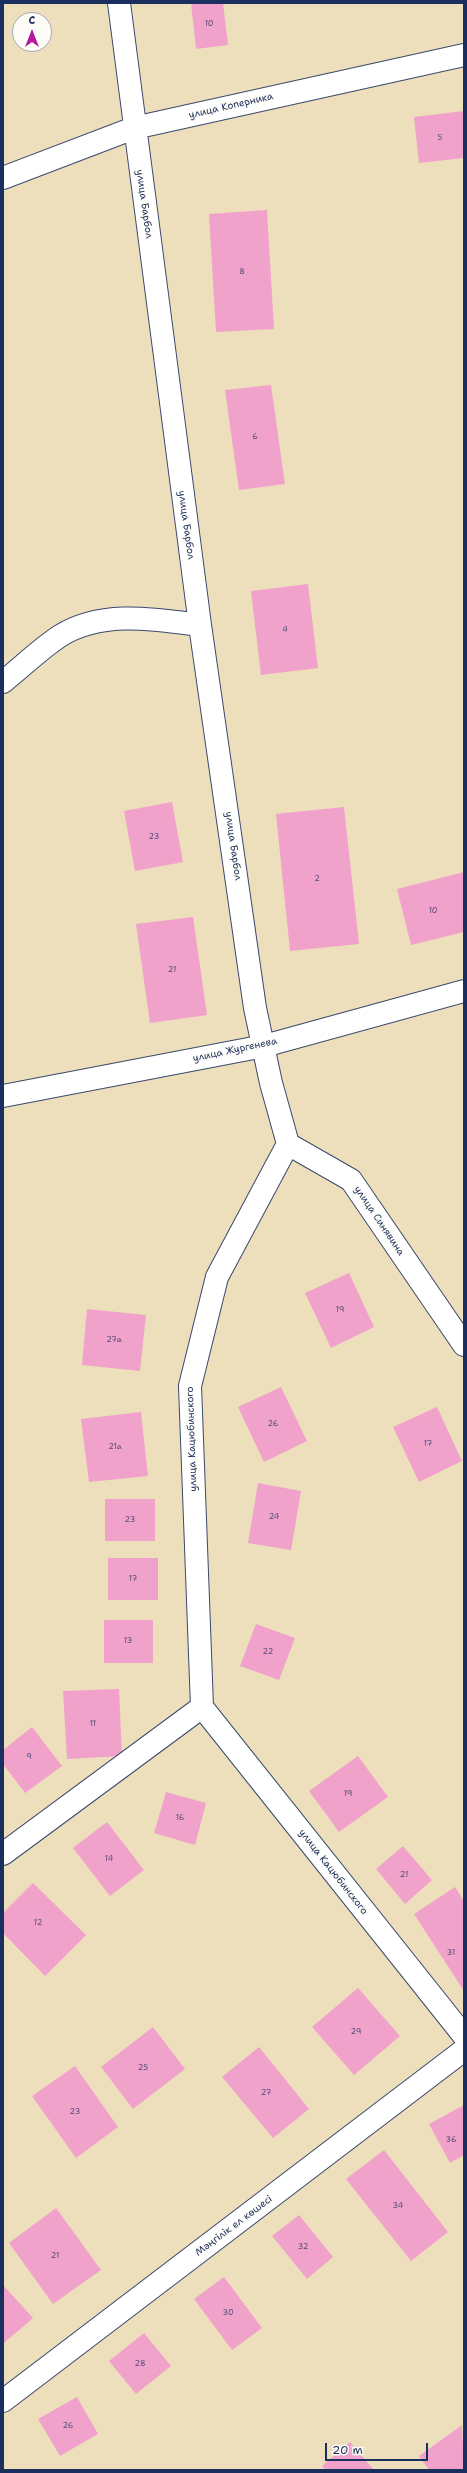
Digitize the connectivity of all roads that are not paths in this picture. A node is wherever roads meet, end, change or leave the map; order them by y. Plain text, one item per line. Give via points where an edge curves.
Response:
1 (119, 3) edge
2 (464, 54) edge
3 (134, 128) junction
4 (3, 178) edge
5 (200, 625) junction
6 (3, 682) edge
7 (464, 992) edge
8 (264, 1046) junction
9 (3, 1096) edge
10 (288, 1144) junction
11 (464, 1345) edge
12 (202, 1707) junction
13 (3, 1854) edge
14 (464, 2036) edge
15 (464, 2050) edge
16 (3, 2401) edge

1 - 3 street, улица Барбол
2 - 3 street, улица Коперника
3 - 4 street, улица Коперника
3 - 5 street, улица Барбол
5 - 6 street via 149,618 102,619 61,636
5 - 8 street, улица Барбол via 256,1008
7 - 8 street, улица Жургенева
8 - 9 street, улица Жургенева
8 - 10 street via 271,1083
10 - 11 street, улица Синявина via 351,1180
10 - 12 street, улица Кацюбинского via 217,1277 190,1386
12 - 13 street
12 - 14 street, улица Кацюбинского
15 - 16 street, Мәңгілік ел көшесі

